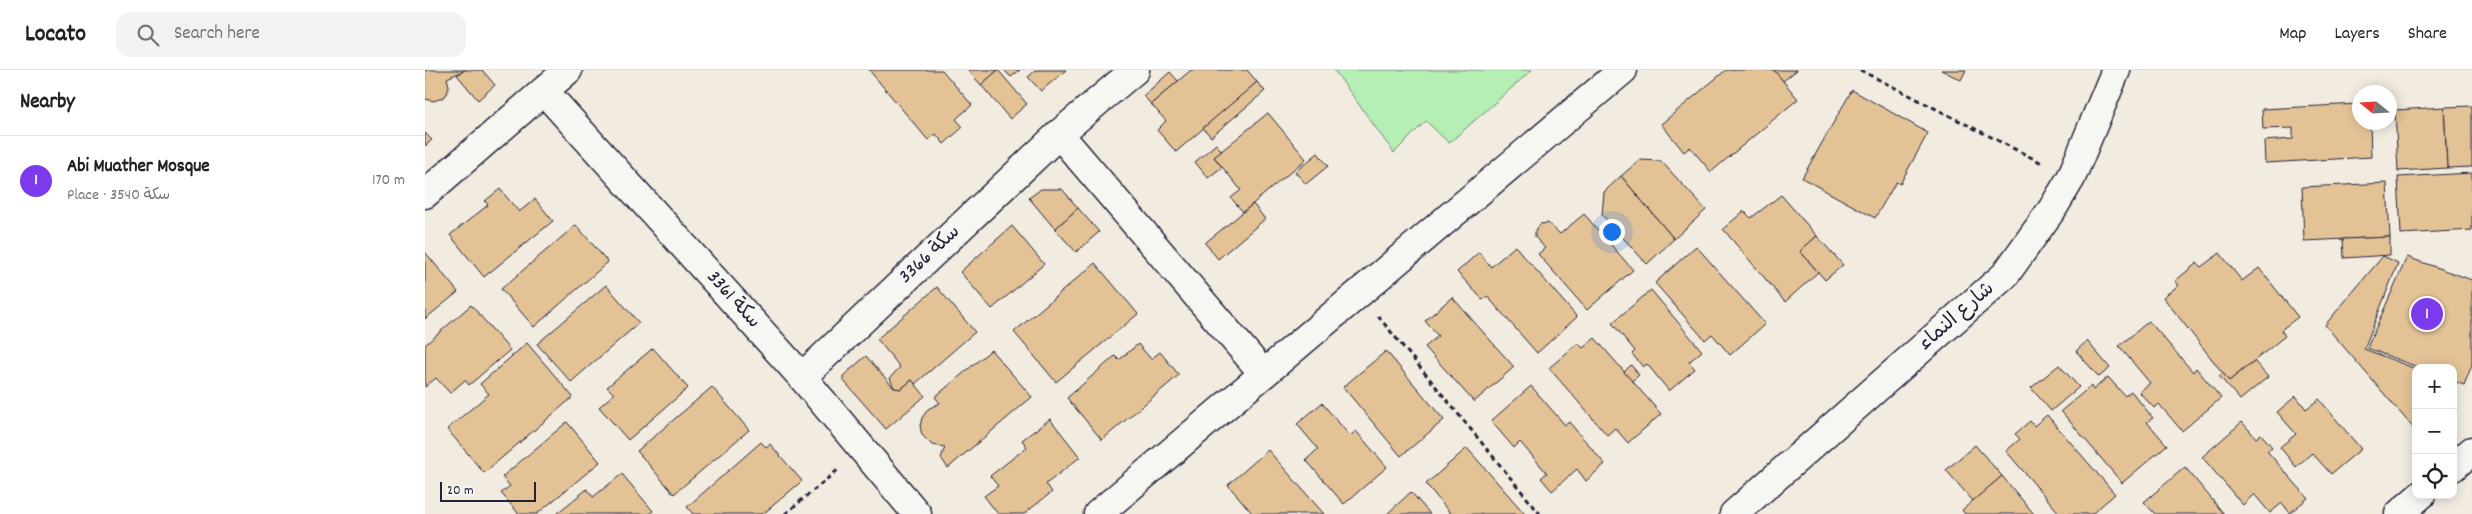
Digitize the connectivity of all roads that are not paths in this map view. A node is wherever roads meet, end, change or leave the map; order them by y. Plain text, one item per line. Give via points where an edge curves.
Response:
1 (568, 70) edge
2 (1135, 70) edge
3 (1623, 70) edge
4 (2116, 70) edge
5 (544, 90) junction
6 (1059, 134) junction
7 (425, 194) edge
8 (1263, 373) junction
9 (802, 377) junction
10 (2472, 451) edge
11 (2457, 464) edge
12 (2416, 499) edge
13 (917, 514) edge
14 (1098, 514) edge
15 (1734, 514) edge
16 (2399, 514) edge

1 - 5 street
2 - 6 street, سكة 3366
3 - 8 street
4 - 15 street, شارع النماء via 2071,178 2005,276
5 - 7 street
5 - 9 street, سكة 3361
6 - 8 street
6 - 9 street, سكة 3366
8 - 14 street
9 - 13 street, سكة 3361
10 - 11 street
12 - 16 street

